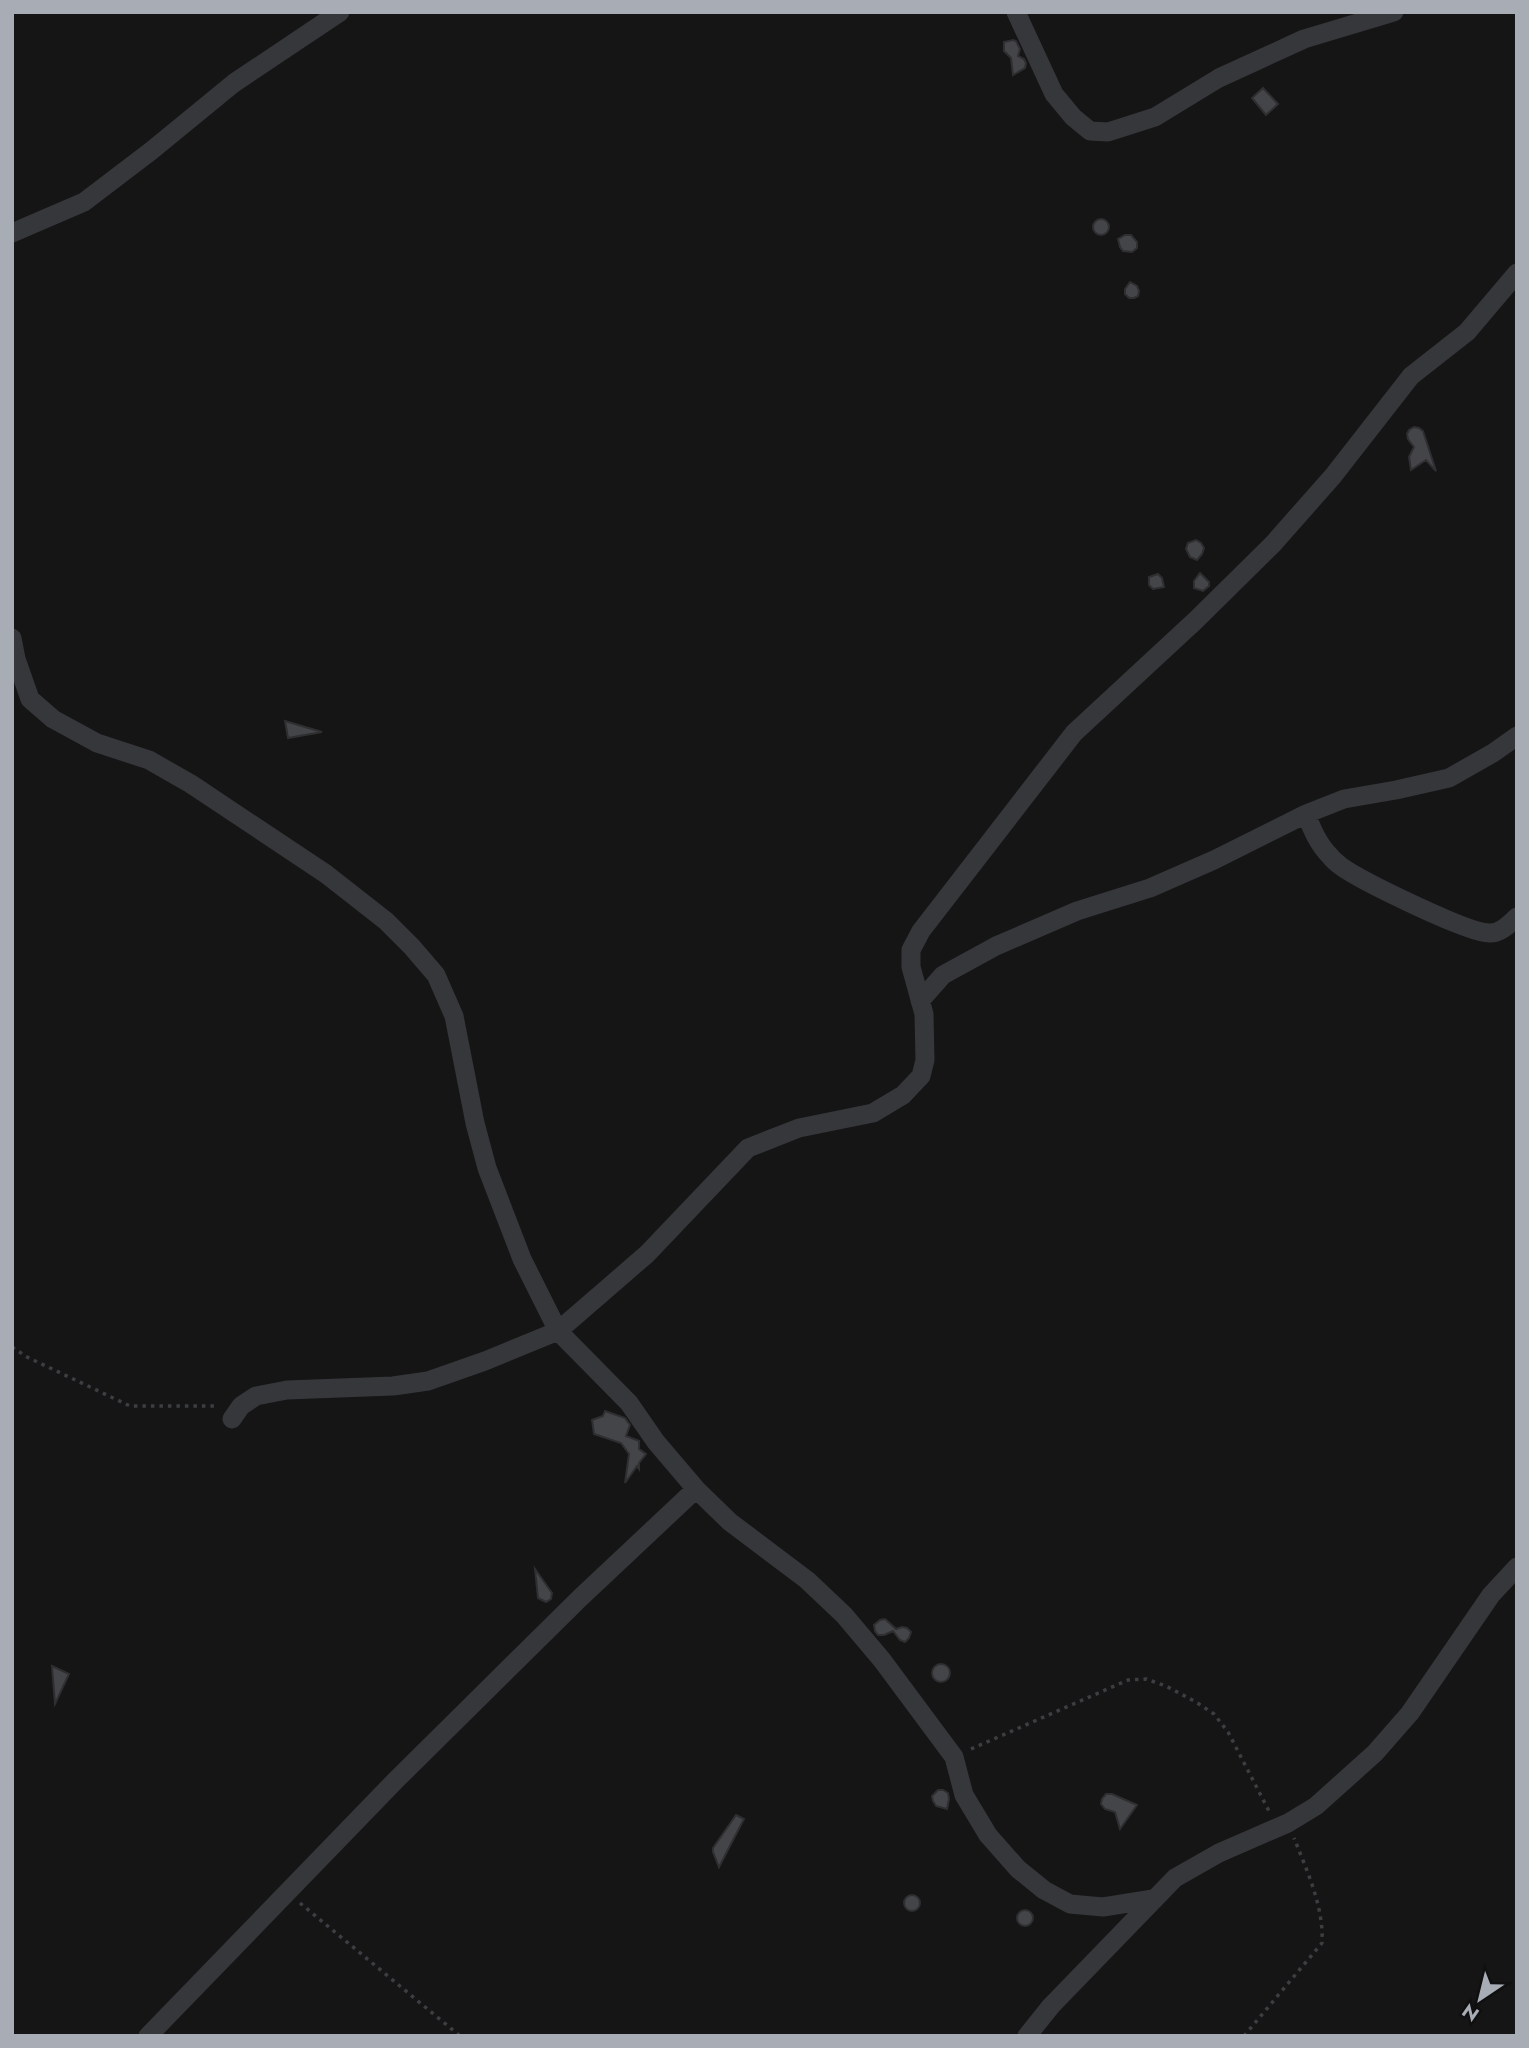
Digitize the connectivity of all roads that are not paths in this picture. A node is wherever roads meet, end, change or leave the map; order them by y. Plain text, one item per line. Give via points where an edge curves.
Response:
1 (340, 12) edge
2 (1016, 12) edge
3 (1394, 12) edge
4 (12, 233) edge
5 (1517, 273) edge
6 (12, 638) edge
7 (1517, 736) edge
8 (1306, 814) junction
9 (1517, 917) edge
10 (920, 1001) junction
11 (558, 1331) junction
12 (237, 1412) road end
13 (696, 1489) junction
14 (1517, 1567) edge
15 (1153, 1899) junction
16 (148, 2036) edge
17 (1027, 2036) edge

1 - 4 street via 234,83 83,202
2 - 3 street via 1054,94 1090,131 1108,132 1154,117 1219,78 1304,39
5 - 10 street via 1466,332 1411,376 1333,477 1273,544 1074,733 921,930 911,950
6 - 11 street via 30,699 53,719 97,743 149,761 280,842 386,921 436,975 454,1016 487,1167 522,1259
7 - 8 street via 1449,778 1344,799
8 - 9 street via 1314,834 1342,867 1436,914 1475,932 1491,933
8 - 10 street via 1163,882 1077,911 996,946 943,975
10 - 11 street via 925,1060 921,1076 902,1095 873,1113 799,1128 748,1148 647,1254
11 - 12 street via 428,1381 287,1390 256,1396
11 - 13 street via 629,1403
13 - 15 street via 844,1615 954,1756 964,1795 988,1835 1018,1869 1070,1904 1103,1907
13 - 16 street via 397,1779
14 - 15 street via 1491,1595 1410,1713 1375,1753 1316,1806 1186,1871
15 - 17 street

